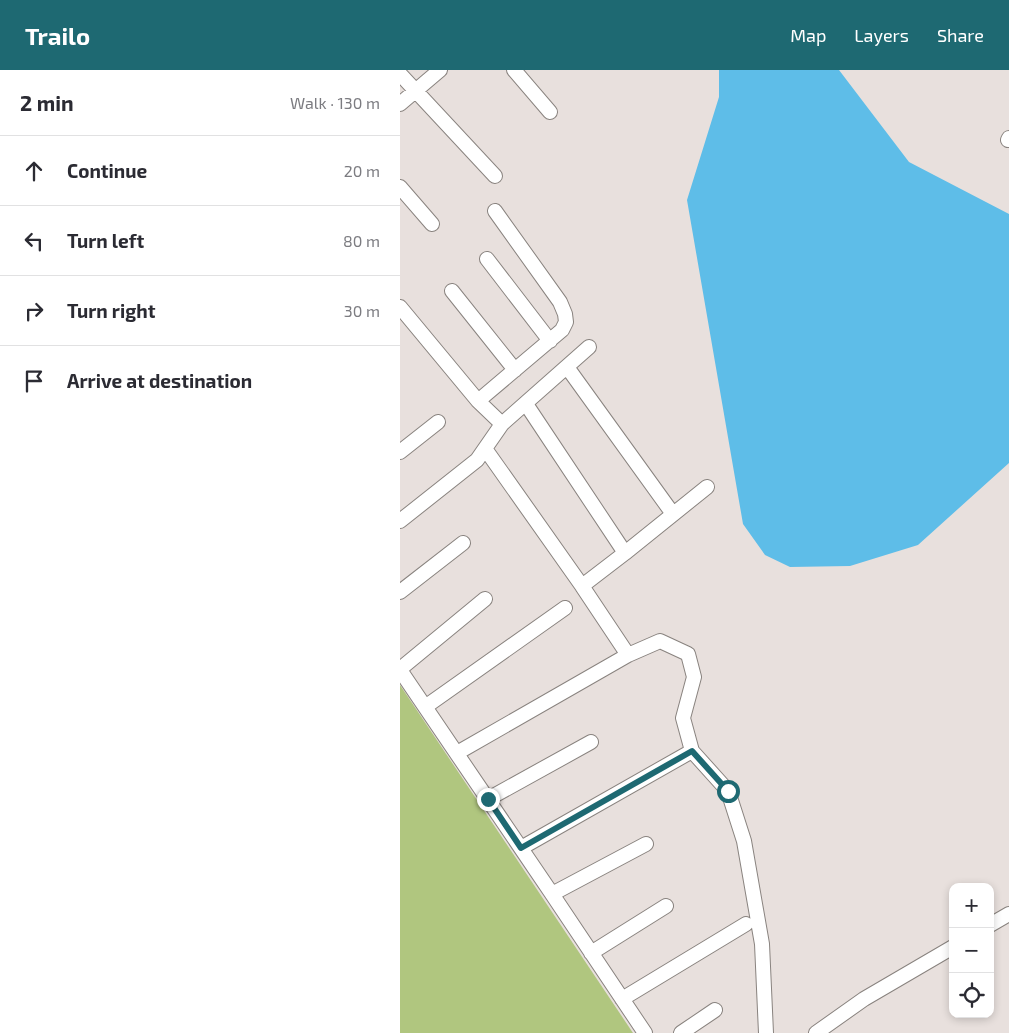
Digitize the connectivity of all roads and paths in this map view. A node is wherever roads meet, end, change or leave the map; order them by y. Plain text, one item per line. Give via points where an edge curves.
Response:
1 (440, 70) edge
2 (514, 70) edge
3 (400, 74) edge
4 (416, 91) junction
5 (400, 104) edge
6 (550, 112) dead end
7 (495, 176) dead end
8 (400, 187) edge
9 (495, 211) dead end
10 (432, 224) dead end
11 (487, 260) dead end
12 (452, 291) dead end
13 (400, 307) edge
14 (550, 341) junction
15 (589, 347) dead end
16 (567, 366) junction
17 (516, 370) junction
18 (478, 401) junction
19 (526, 404) junction
20 (438, 422) dead end
21 (502, 424) junction
22 (486, 450) junction
23 (400, 452) edge
24 (707, 487) dead end
25 (673, 514) junction
26 (400, 521) edge
27 (463, 543) dead end
28 (625, 553) junction
29 (582, 586) junction
30 (400, 592) edge
31 (485, 599) dead end
32 (565, 608) dead end
33 (628, 655) junction
34 (400, 669) edge
35 (425, 707) junction
36 (591, 742) dead end
37 (692, 751) junction
38 (457, 753) junction
39 (488, 799) junction
40 (646, 844) dead end
41 (521, 848) junction
42 (552, 894) junction
43 (666, 906) dead end
44 (1009, 914) edge
45 (994, 923) edge
46 (746, 924) dead end
47 (949, 949) edge
48 (591, 952) junction
49 (622, 999) junction
50 (715, 1010) dead end
51 (644, 1033) edge
52 (681, 1033) edge
53 (766, 1033) edge
54 (816, 1033) edge

1 - 4 street
2 - 6 street
3 - 4 street
4 - 5 street
4 - 7 street
8 - 10 street
9 - 14 street via 560,302 566,322
11 - 14 street
12 - 17 street
13 - 18 street
14 - 17 street
15 - 16 street
16 - 19 street
16 - 25 street
17 - 18 street
18 - 21 street
19 - 21 street
19 - 28 street
20 - 23 street
21 - 22 street
22 - 26 street
22 - 29 street
24 - 25 street
25 - 28 street
27 - 30 street
28 - 29 street
29 - 33 street
31 - 34 street
32 - 35 street
33 - 37 street via 660,642 688,654 694,677 683,718
33 - 38 street
34 - 35 street
35 - 38 street
36 - 39 street
37 - 41 street
37 - 53 street via 728,791 744,841 762,944
38 - 39 street
39 - 41 street
40 - 42 street
41 - 42 street
42 - 48 street
43 - 48 street
44 - 45 street
46 - 49 street
47 - 54 street via 864,999
48 - 49 street
49 - 51 street
50 - 52 street

